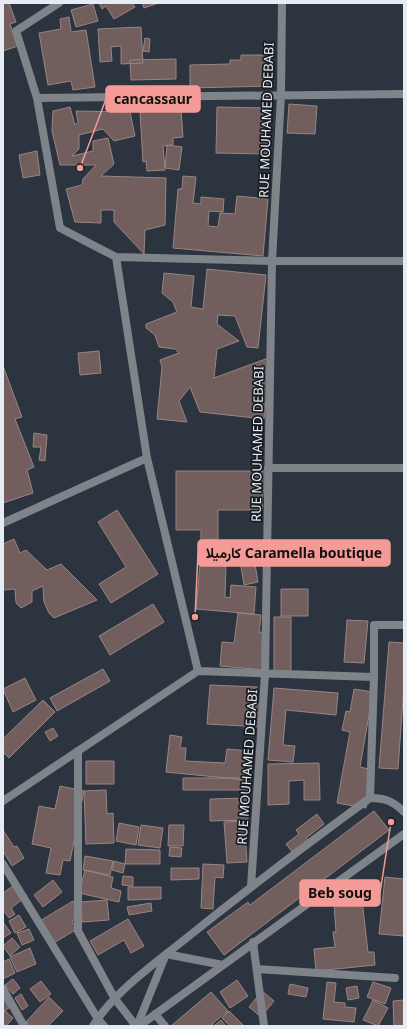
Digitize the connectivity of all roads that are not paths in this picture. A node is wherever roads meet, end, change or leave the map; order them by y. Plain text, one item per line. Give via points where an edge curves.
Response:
1 (59, 3) edge
2 (282, 3) edge
3 (404, 94) edge
4 (281, 95) junction
5 (37, 98) junction
6 (116, 257) junction
7 (272, 261) junction
8 (404, 261) edge
9 (147, 458) junction
10 (268, 468) junction
11 (404, 468) edge
12 (3, 523) edge
13 (404, 625) edge
14 (198, 671) junction
15 (265, 674) junction
16 (374, 677) junction
17 (78, 751) junction
18 (370, 798) junction
19 (3, 801) edge
20 (404, 812) edge
21 (404, 834) edge
22 (3, 865) edge
23 (251, 886) junction
24 (253, 942) junction
25 (166, 954) junction
26 (224, 964) junction
27 (257, 969) junction
28 (395, 978) dead end
29 (3, 989) edge
30 (114, 999) junction
31 (155, 1014) junction
32 (95, 1022) edge
33 (24, 1026) edge
34 (104, 1026) edge
35 (137, 1026) edge
36 (165, 1026) edge
37 (264, 1026) edge

1 - 5 street via 16,31
2 - 4 street, RUE MOUHAMED DEBABI
3 - 4 street
4 - 5 street
4 - 7 street, RUE MOUHAMED DEBABI
5 - 6 street via 60,228
6 - 7 street
6 - 9 street
7 - 8 street
7 - 10 street, RUE MOUHAMED DEBABI
9 - 12 street
9 - 14 street
10 - 11 street
10 - 15 street, RUE MOUHAMED DEBABI
13 - 16 street via 374,625
14 - 15 street
14 - 17 street
15 - 16 street
15 - 23 street, RUE MOUHAMED DEBABI
16 - 18 street
17 - 19 street
17 - 30 street via 78,931
18 - 20 street via 383,798 395,803
18 - 23 street
21 - 24 street
22 - 32 street
23 - 25 street
24 - 26 street
24 - 27 street
25 - 26 street
25 - 30 street
25 - 35 street
26 - 31 street
27 - 28 street
27 - 37 street
29 - 33 street
30 - 32 street
30 - 35 street
31 - 35 street
31 - 36 street
32 - 34 street

